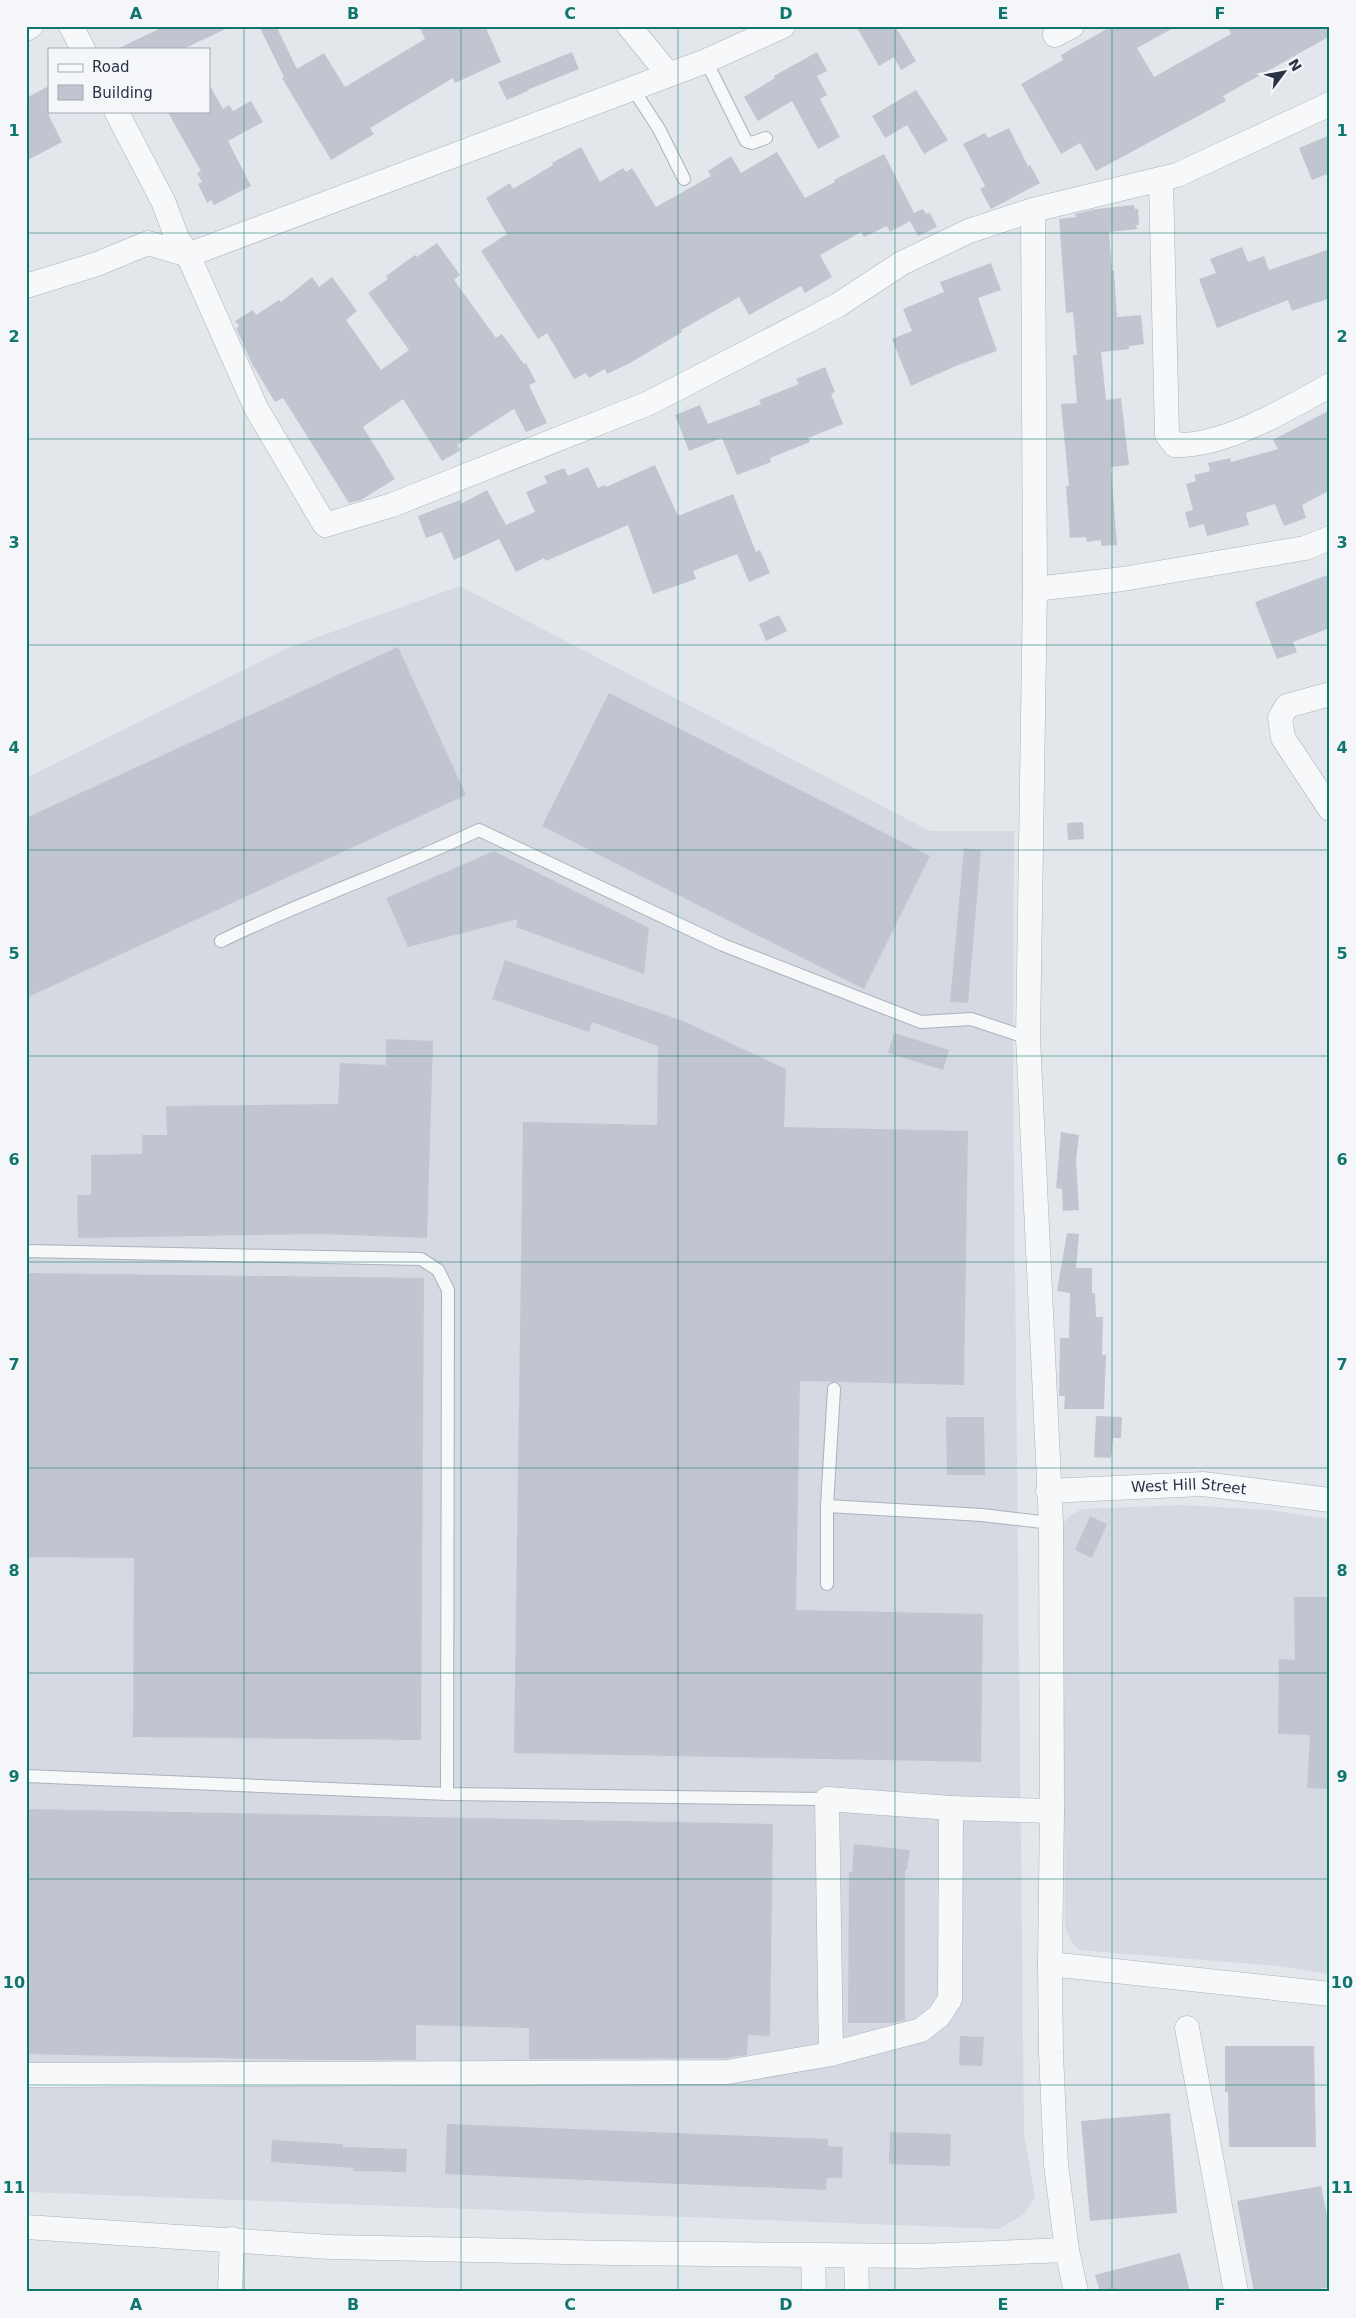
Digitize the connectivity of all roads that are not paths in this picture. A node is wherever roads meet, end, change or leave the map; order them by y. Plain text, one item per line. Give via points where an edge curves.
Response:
1 (31, 26) edge
2 (71, 26) edge
3 (629, 26) edge
4 (783, 26) edge
5 (26, 29) edge
6 (82, 48) edge
7 (706, 61) junction
8 (669, 75) junction
9 (634, 89) junction
10 (1330, 104) edge
11 (117, 112) edge
12 (766, 138) dead end
13 (684, 179) dead end
14 (1161, 180) junction
15 (1033, 210) junction
16 (188, 256) junction
17 (26, 286) edge
18 (1330, 385) edge
19 (1330, 538) edge
20 (1036, 589) junction
21 (1330, 694) edge
22 (1330, 809) edge
23 (221, 941) dead end
24 (1028, 1038) junction
25 (26, 1251) edge
26 (834, 1388) dead end
27 (1048, 1491) junction
28 (1330, 1500) edge
29 (827, 1506) junction
30 (1051, 1522) junction
31 (827, 1584) dead end
32 (26, 1776) edge
33 (447, 1794) junction
34 (827, 1800) junction
35 (951, 1808) junction
36 (1052, 1810) junction
37 (1050, 1964) junction
38 (1330, 1994) edge
39 (1187, 2028) dead end
40 (831, 2054) junction
41 (26, 2075) edge
42 (26, 2227) edge
43 (232, 2239) junction
44 (1066, 2250) junction
45 (813, 2256) junction
46 (856, 2256) junction
47 (230, 2292) edge
48 (814, 2292) edge
49 (857, 2292) edge
50 (1076, 2292) edge
51 (1236, 2292) edge

1 - 5 street
2 - 6 street
3 - 8 street
4 - 7 street
7 - 8 street
7 - 12 lane via 746,141 752,144
8 - 9 street
9 - 13 lane
9 - 16 street
10 - 14 street
11 - 16 street via 163,201 176,238
14 - 15 street
14 - 18 street via 1167,435 1176,445 1194,446 1246,428
15 - 16 street via 968,231 902,263 838,305 650,403 392,505 325,525 256,408
15 - 20 street
16 - 17 street via 148,243 97,264
19 - 20 street via 1305,548 1123,579
20 - 24 street
21 - 22 street via 1286,706 1280,718 1282,738
23 - 24 lane via 478,830 723,945 921,1022 971,1019
24 - 27 street
25 - 33 lane via 421,1259 438,1270 448,1290
26 - 29 lane
27 - 28 street, West Hill Street via 1203,1484
27 - 30 street
29 - 30 lane
29 - 31 lane
30 - 36 street
32 - 33 lane
33 - 34 lane
34 - 35 street
34 - 40 street
35 - 36 street
35 - 40 street via 950,1999 939,2016 921,2030
36 - 37 street
37 - 38 street
37 - 44 street via 1050,2053 1056,2165
39 - 51 street
40 - 41 street via 727,2072
42 - 43 street
43 - 45 street via 331,2247
43 - 47 street
44 - 46 street
44 - 50 street
45 - 46 street
45 - 48 street
46 - 49 street

